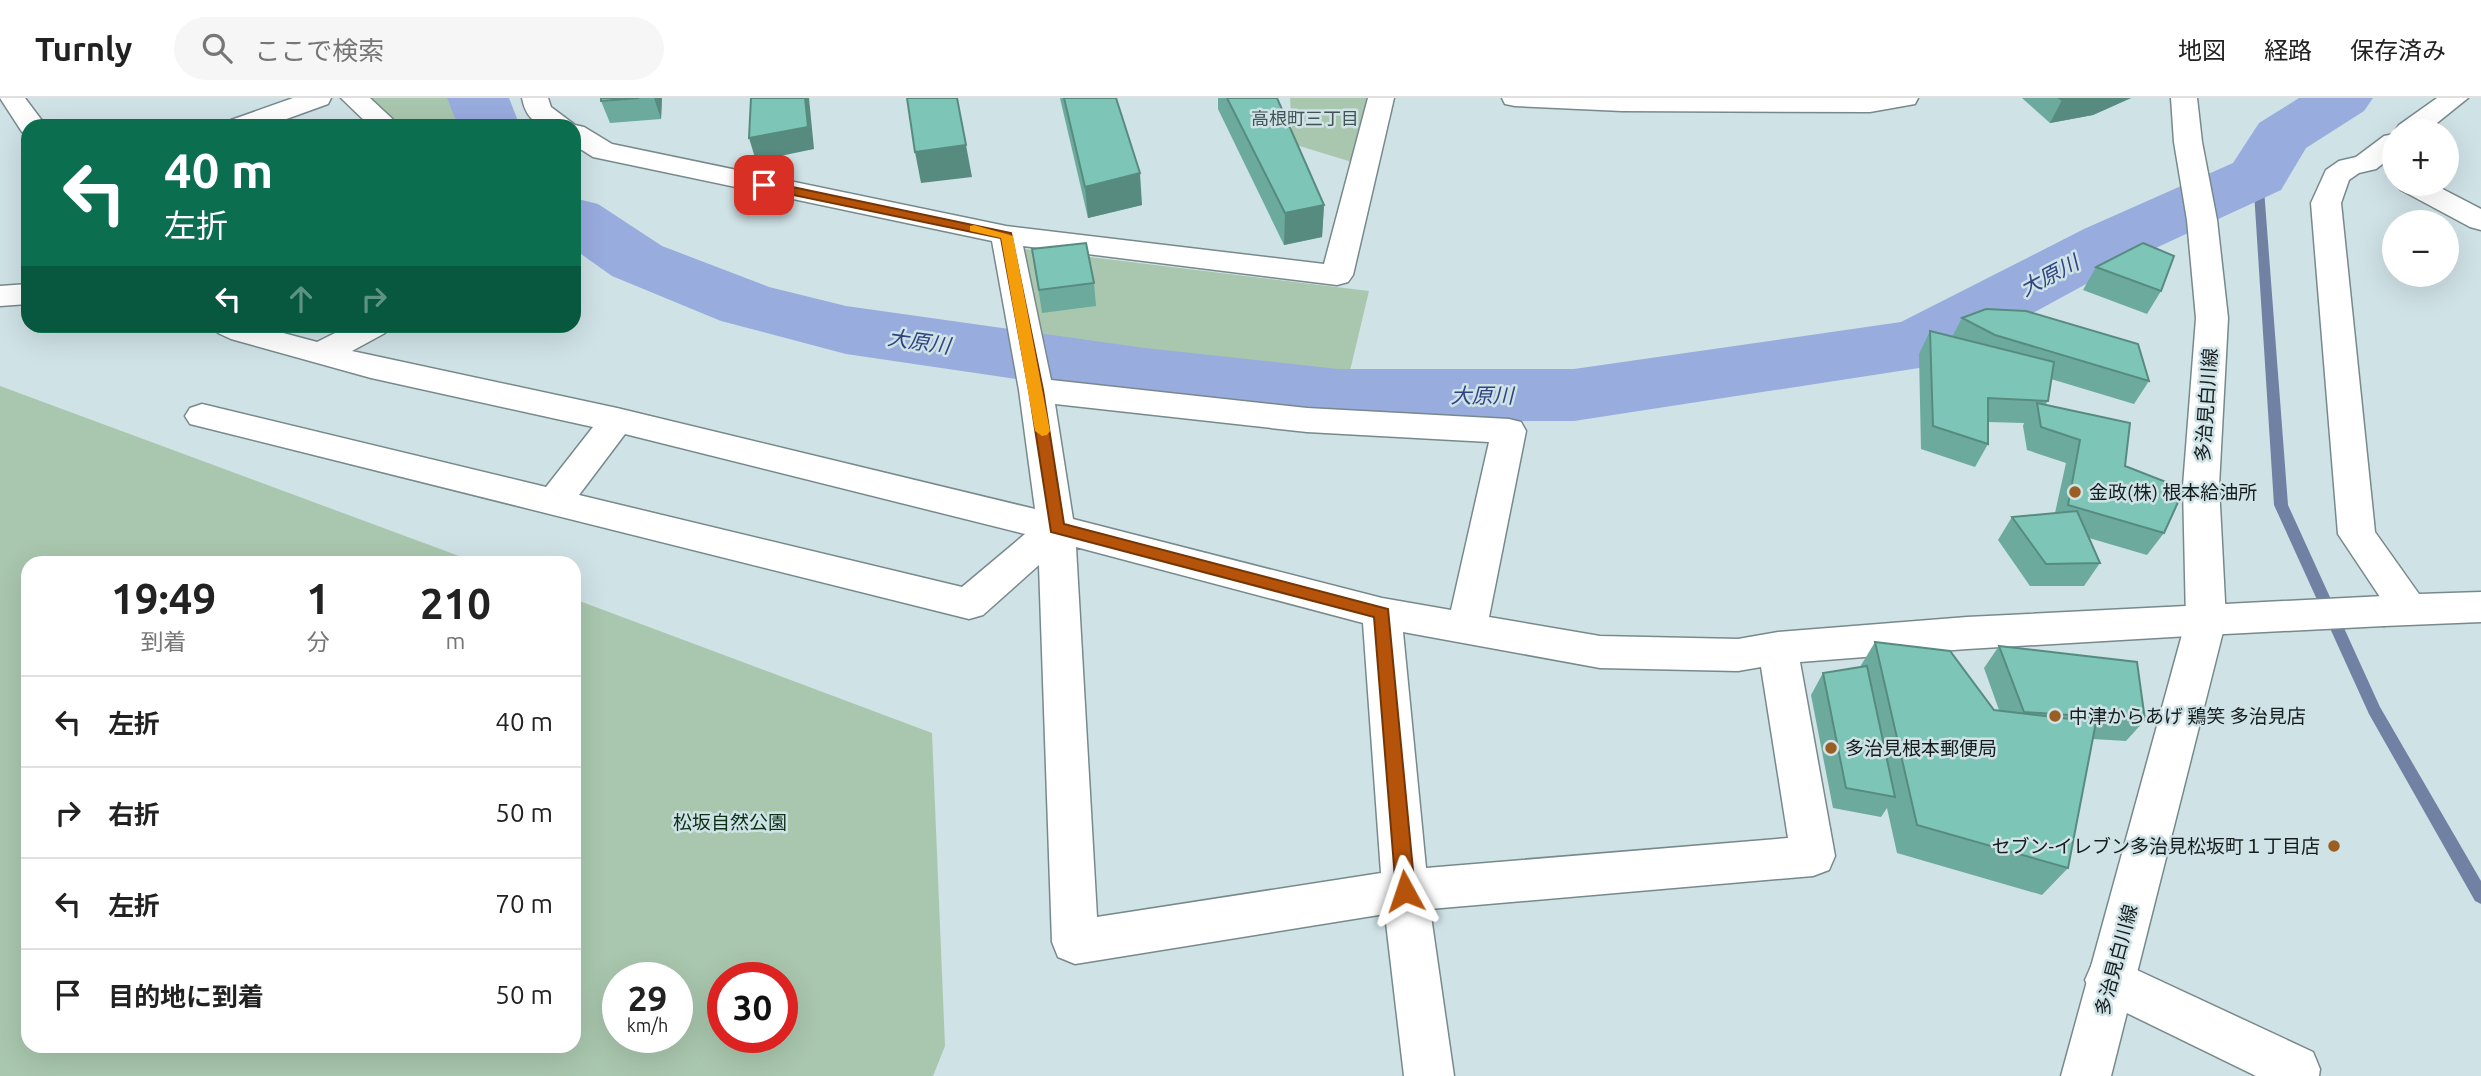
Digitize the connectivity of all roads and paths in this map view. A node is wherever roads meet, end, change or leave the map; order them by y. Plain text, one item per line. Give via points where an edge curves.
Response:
1 (11, 98) edge
2 (318, 98) edge
3 (354, 98) edge
4 (535, 98) edge
5 (1381, 98) edge
6 (1515, 98) edge
7 (1905, 98) edge
8 (2184, 98) edge
9 (2455, 98) edge
10 (27, 119) edge
11 (260, 119) edge
12 (378, 119) edge
13 (551, 119) edge
14 (2426, 119) edge
15 (581, 137) edge
16 (2380, 169) edge
17 (2434, 196) edge
18 (2481, 221) edge
19 (1006, 236) junction
20 (21, 294) edge
21 (0, 296) edge
22 (246, 333) edge
23 (360, 333) edge
24 (321, 353) junction
25 (1036, 390) junction
26 (202, 415) dead end
27 (617, 420) junction
28 (554, 502) junction
29 (1056, 528) junction
30 (2481, 607) edge
31 (2397, 611) junction
32 (1382, 613) junction
33 (2206, 620) junction
34 (1467, 628) junction
35 (1778, 648) junction
36 (1405, 891) junction
37 (2109, 980) junction
38 (1429, 1076) edge
39 (2086, 1076) edge
40 (2294, 1076) edge

1 - 10 street
2 - 11 street
3 - 12 street
4 - 13 street via 538,111
5 - 19 street via 1337,275
6 - 7 street via 1870,104
8 - 33 street, 多治見白川線 via 2212,318 2201,486
9 - 14 street
15 - 19 street via 603,151
16 - 31 street via 2349,167 2336,176 2326,203 2357,534
17 - 18 street
19 - 25 street
20 - 21 street
22 - 24 street
23 - 24 street
24 - 27 street
25 - 29 street
25 - 34 street via 1307,420 1509,430
26 - 28 street
27 - 28 street
27 - 29 street
28 - 29 street via 969,604
29 - 32 street
29 - 36 street via 1075,942
30 - 31 street
31 - 33 street
32 - 34 street
32 - 36 street
33 - 35 street
33 - 37 street, 多治見白川線
34 - 35 street via 1600,652 1738,655
35 - 36 street via 1813,856
36 - 38 street
37 - 39 street, 多治見白川線
37 - 40 street via 2295,1069

